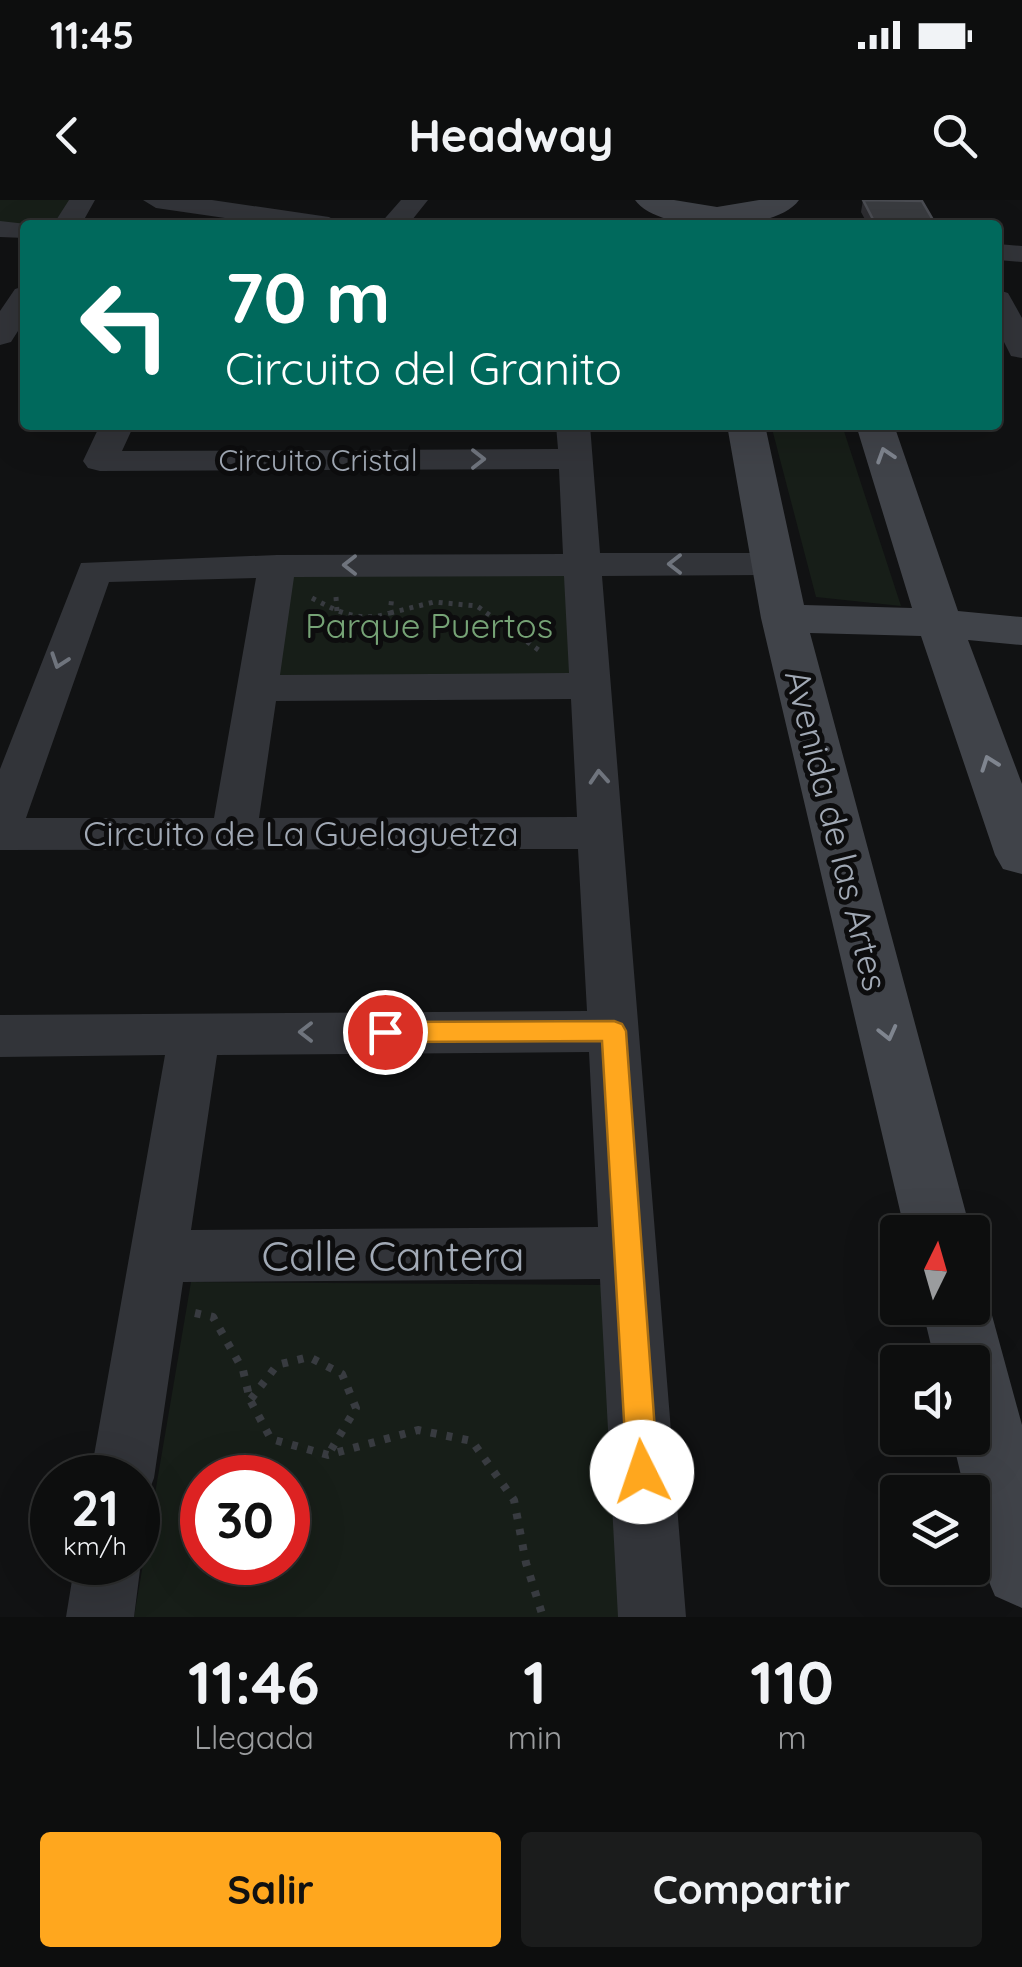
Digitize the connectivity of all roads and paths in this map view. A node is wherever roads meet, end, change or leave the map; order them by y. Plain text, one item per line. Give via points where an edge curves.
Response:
1 (156, 200) edge
2 (415, 200) edge
3 (623, 200) edge
4 (784, 200) edge
5 (672, 211) edge
6 (214, 217) edge
7 (257, 220) edge
8 (397, 220) edge
9 (20, 303) edge
10 (1009, 312) edge
11 (0, 336) edge
12 (1022, 351) edge
13 (115, 430) edge
14 (293, 430) edge
15 (747, 430) edge
16 (877, 430) edge
17 (574, 442) edge
18 (285, 459) junction
19 (584, 564) junction
20 (772, 564) junction
21 (277, 566) junction
22 (390, 613) dead end
23 (784, 618) junction
24 (939, 623) junction
25 (1022, 631) edge
26 (592, 677) junction
27 (257, 688) junction
28 (0, 832) edge
29 (602, 833) junction
30 (234, 834) junction
31 (1022, 855) edge
32 (614, 1031) junction
33 (195, 1033) junction
34 (0, 1036) edge
35 (934, 1215) edge
36 (628, 1253) junction
37 (154, 1280) junction
38 (250, 1400) junction
39 (990, 1443) edge
40 (126, 1455) edge
41 (328, 1455) junction
42 (1022, 1569) edge
43 (105, 1585) edge
44 (100, 1617) edge
45 (543, 1617) edge
46 (652, 1617) edge

1 - 6 street
2 - 8 street
3 - 5 street
4 - 5 street via 745,215
6 - 7 street
9 - 11 street
10 - 12 street
13 - 18 street, Circuito Cristal via 100,461
14 - 18 street
15 - 20 street, Avenida de las Artes
24 -> 16 street
18 -> 17 street, Circuito Cristal
17 - 19 street, Circuito Cristal
20 -> 19 street, Circuito de La Guelaguetza
19 -> 21 street, Circuito de La Guelaguetza
19 - 26 street
20 - 23 street, Avenida de las Artes
21 - 27 street
21 -> 28 street, Circuito de La Guelaguetza via 94,571
22 - 26 path via 434,600 473,604 504,622 520,644
23 - 24 street
23 -> 35 street, Avenida de las Artes
24 - 25 street
31 -> 24 street
26 - 27 street
29 -> 26 street
27 - 30 street
28 - 30 street, Circuito de La Guelaguetza
29 - 30 street, Circuito de La Guelaguetza
29 - 32 street
32 -> 33 street
32 - 36 street
33 - 34 street
33 - 37 street
36 - 37 street, Calle Cantera
36 - 46 street
37 - 38 path via 213,1316 244,1370
37 - 40 street
38 - 41 path via 271,1440
38 - 41 path via 277,1365 309,1357 342,1374 356,1408
39 - 42 street
41 - 45 path via 418,1430 472,1441 514,1500
43 - 44 street

